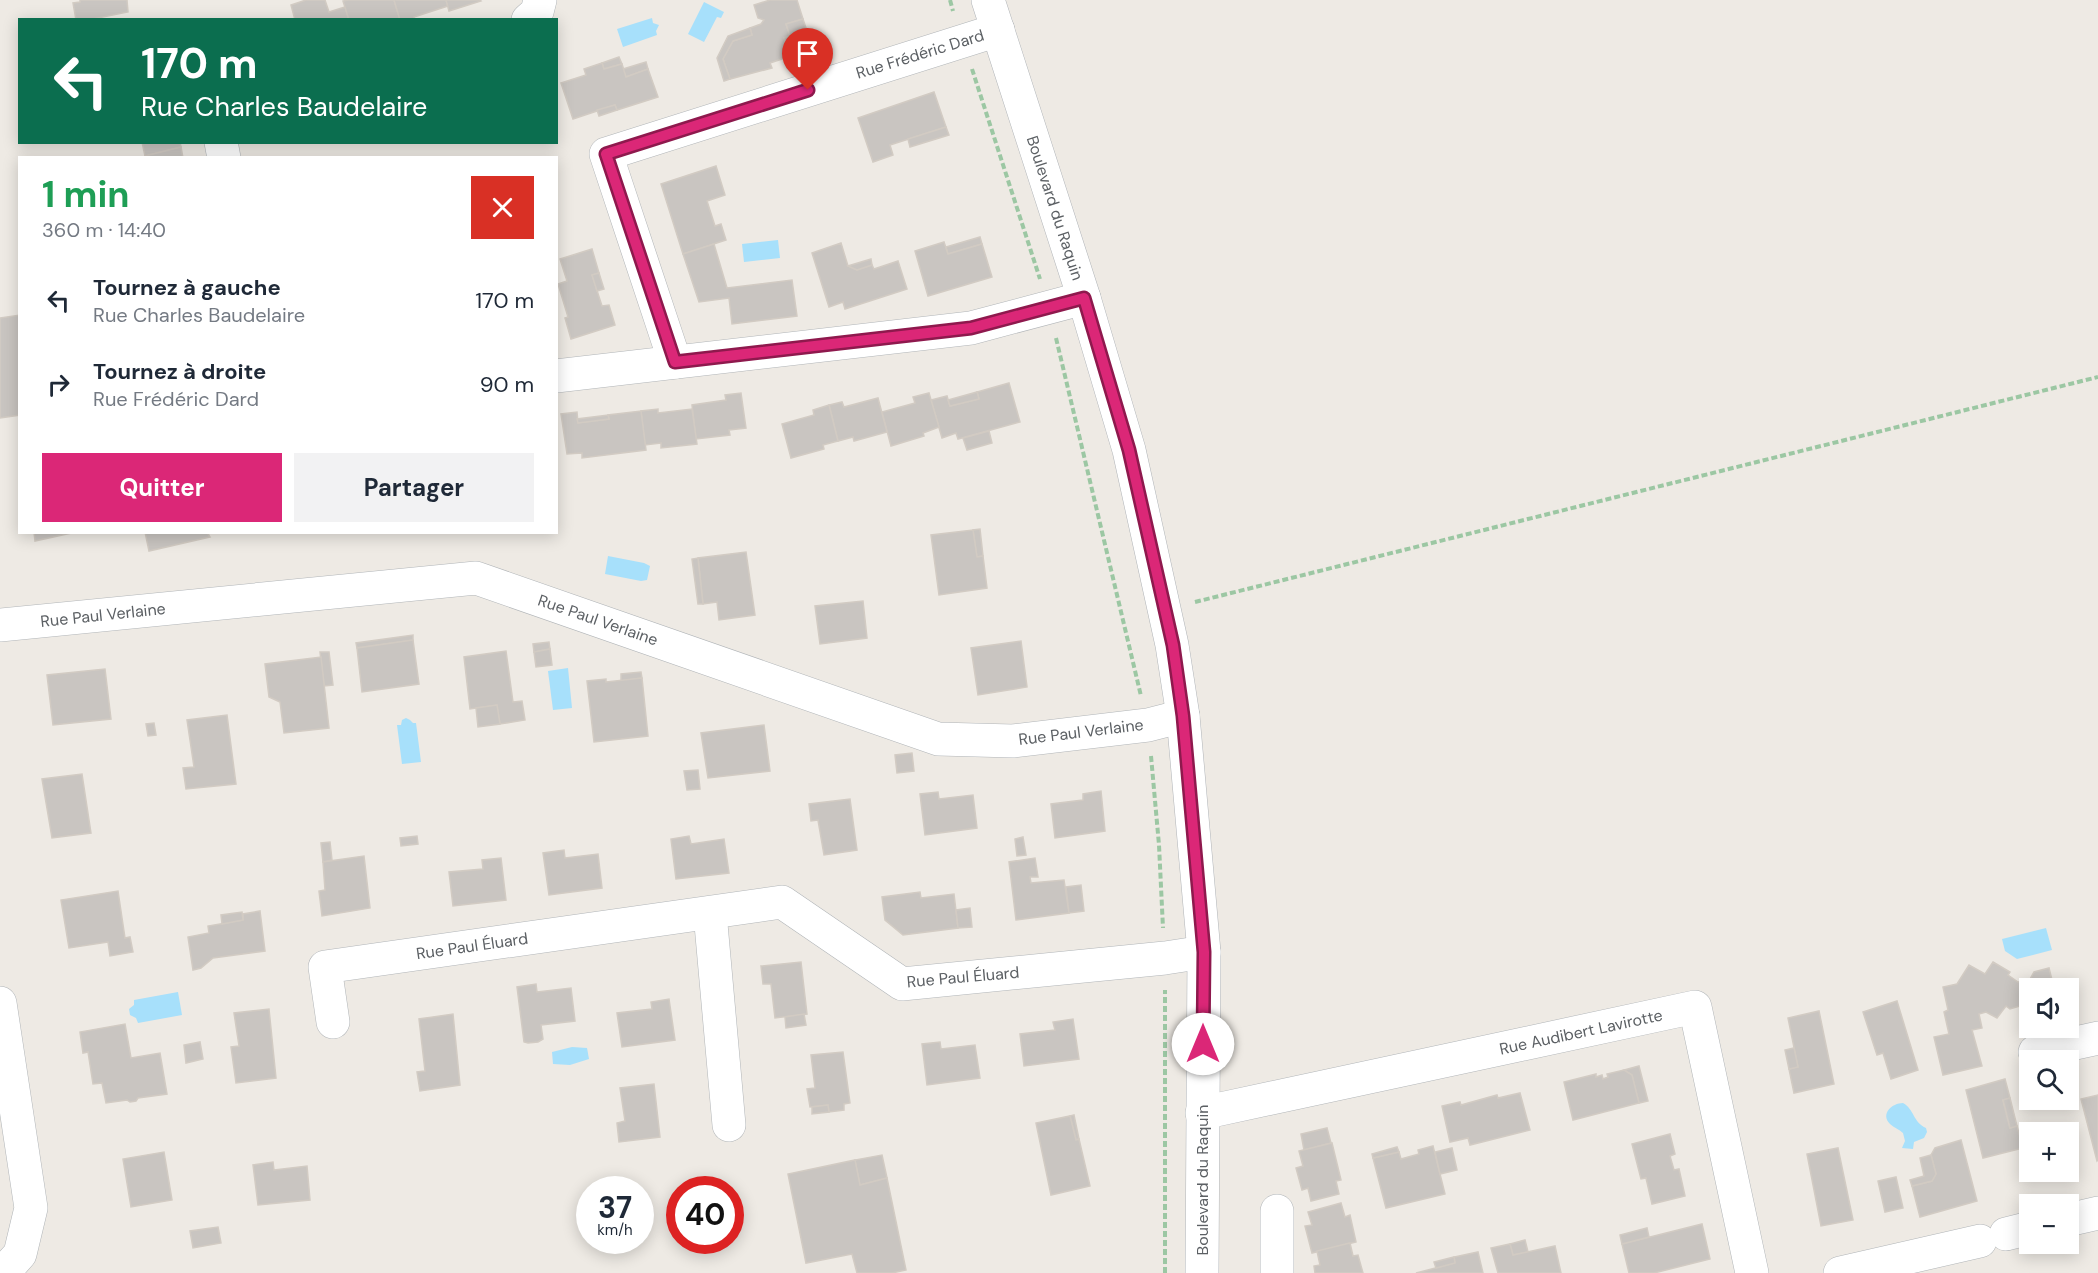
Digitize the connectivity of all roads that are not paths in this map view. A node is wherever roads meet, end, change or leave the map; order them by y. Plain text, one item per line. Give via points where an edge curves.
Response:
1 (540, 0) edge
2 (993, 15) edge
3 (530, 18) edge
4 (1084, 298) junction
5 (675, 362) junction
6 (558, 376) edge
7 (0, 625) edge
8 (1183, 716) junction
9 (710, 913) junction
10 (1204, 952) junction
11 (0, 1003) edge
12 (333, 1022) dead end
13 (2098, 1038) edge
14 (2045, 1050) edge
15 (1202, 1113) junction
16 (729, 1125) dead end
17 (1277, 1211) dead end
18 (2098, 1213) edge
19 (2079, 1217) edge
20 (2005, 1234) edge
21 (3, 1273) edge
22 (1202, 1273) edge
23 (1277, 1273) edge
24 (1752, 1273) edge
25 (1840, 1273) edge

1 - 3 street via 537,12
2 - 4 street, Boulevard du Raquin
2 - 5 street, Rue Frédéric Dard via 963,41 606,154
4 - 5 street via 971,328
4 - 8 street, Boulevard du Raquin via 1129,450 1165,609
5 - 6 street
7 - 8 street, Rue Paul Verlaine via 476,578 938,739 1013,741 1148,725
8 - 10 street, Boulevard du Raquin
9 - 10 street, Rue Paul Éluard via 782,902 902,984
9 - 12 street, Rue Paul Éluard via 325,967
9 - 16 street
10 - 15 street, Boulevard du Raquin
11 - 21 street via 31,1208 20,1254
13 - 14 street
15 - 22 street, Boulevard du Raquin
15 - 24 street, Rue Audibert Lavirotte via 1695,1007
17 - 23 street
18 - 19 street
20 - 25 street

